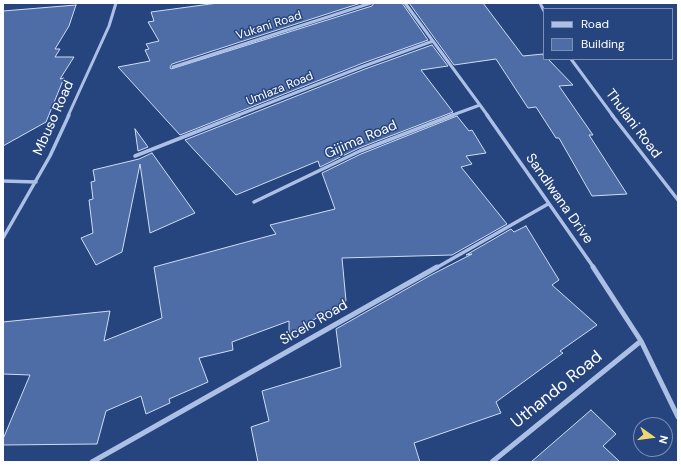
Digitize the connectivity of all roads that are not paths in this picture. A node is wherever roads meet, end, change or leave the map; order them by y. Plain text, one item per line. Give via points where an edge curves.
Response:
1 (116, 3) edge
2 (371, 3) edge
3 (405, 3) edge
4 (433, 41) junction
5 (572, 60) edge
6 (173, 67) dead end
7 (480, 105) junction
8 (135, 156) dead end
9 (3, 181) edge
10 (36, 182) junction
11 (678, 200) edge
12 (254, 202) dead end
13 (548, 204) junction
14 (3, 238) edge
15 (641, 340) junction
16 (678, 417) edge
17 (92, 462) edge
18 (492, 462) edge

1 - 10 street, Mbuso Road via 109,26
2 - 6 street, Vukani Road
3 - 4 street, Sandlwana Drive
4 - 7 street, Sandlwana Drive
4 - 8 street, Umlaza Road
5 - 11 street, Thulani Road
7 - 12 street, Gijima Road via 360,151
7 - 13 street, Sandlwana Drive
9 - 10 street
10 - 14 street, Mbuso Road
13 - 15 street, Sandlwana Drive via 593,266
13 - 17 street, Sicelo Road
15 - 16 street, Sandlwana Drive
15 - 18 street, Uthando Road

